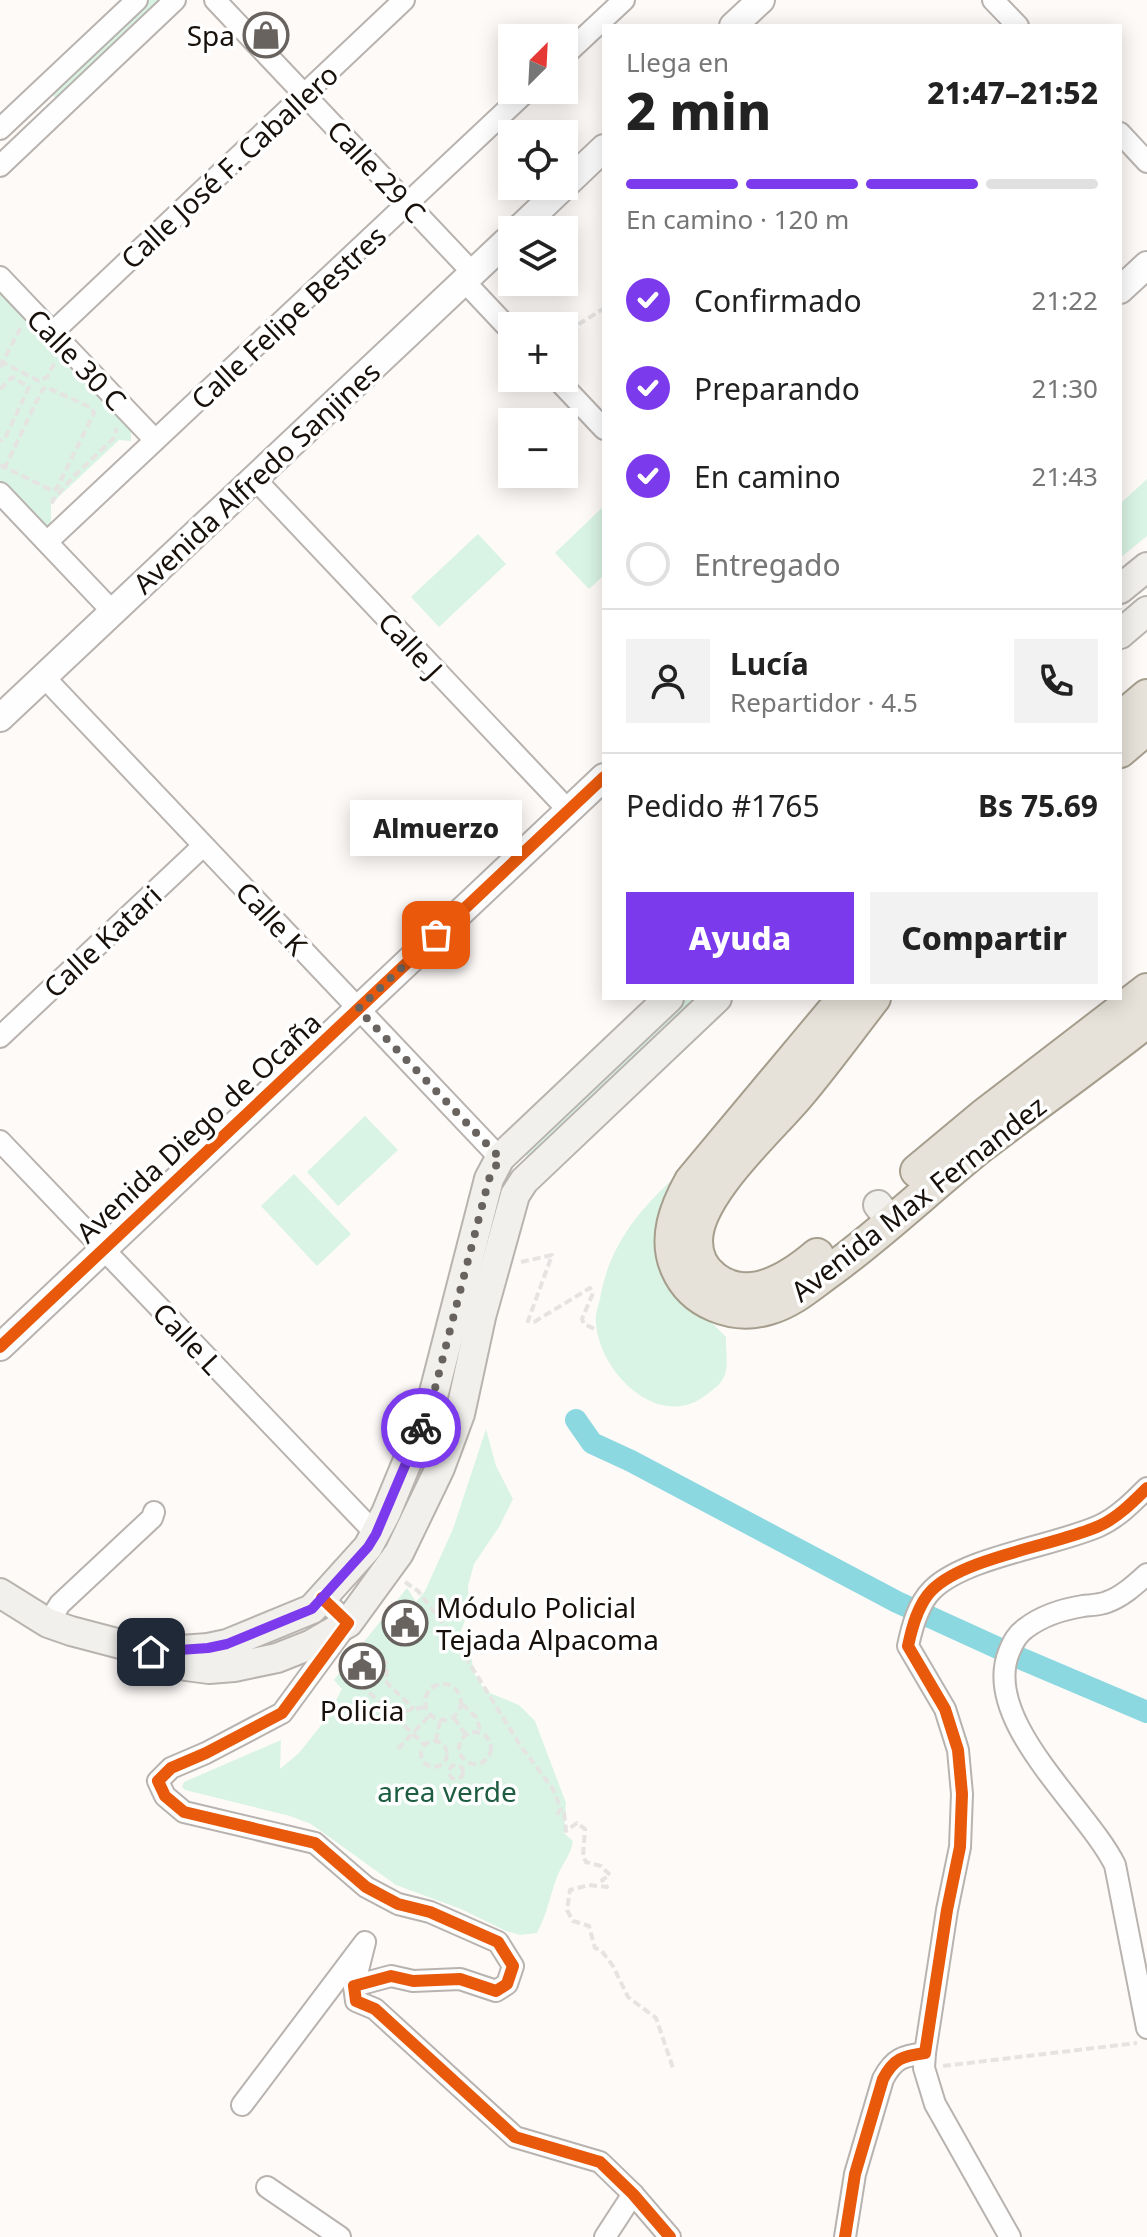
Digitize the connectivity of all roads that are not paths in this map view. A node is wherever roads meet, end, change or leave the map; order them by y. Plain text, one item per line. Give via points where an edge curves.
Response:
1 (137, 0) edge
2 (175, 0) edge
3 (215, 0) edge
4 (404, 0) edge
5 (624, 0) edge
6 (761, 0) edge
7 (993, 0) edge
8 (735, 24) edge
9 (1016, 24) edge
10 (578, 43) edge
11 (305, 94) junction
12 (513, 104) edge
13 (0, 129) edge
14 (1122, 135) edge
15 (602, 150) edge
16 (1147, 162) edge
17 (0, 166) edge
18 (408, 204) junction
19 (533, 216) edge
20 (498, 249) edge
21 (1147, 265) edge
22 (0, 277) edge
23 (468, 277) junction
24 (1122, 288) edge
25 (498, 314) edge
26 (53, 332) junction
27 (569, 392) edge
28 (602, 427) edge
29 (155, 440) junction
30 (254, 478) junction
31 (0, 493) edge
32 (47, 542) junction
33 (1147, 567) edge
34 (1122, 587) edge
35 (1147, 611) edge
36 (113, 612) junction
37 (1122, 632) edge
38 (44, 677) junction
39 (1147, 696) edge
40 (1122, 717) edge
41 (0, 718) edge
42 (1147, 728) edge
43 (1122, 749) edge
44 (602, 779) edge
45 (569, 811) junction
46 (203, 846) junction
47 (1147, 990) edge
48 (667, 1000) edge
49 (715, 1000) edge
50 (842, 1000) edge
51 (872, 1000) edge
52 (358, 1009) junction
53 (1147, 1021) edge
54 (0, 1037) edge
55 (0, 1141) edge
56 (500, 1158) junction
57 (524, 1181) junction
58 (884, 1213) junction
59 (103, 1249) junction
60 (0, 1347) edge
61 (1147, 1488) edge
62 (154, 1512) dead end
63 (376, 1534) junction
64 (399, 1553) junction
65 (1147, 1574) edge
66 (0, 1593) edge
67 (322, 1598) junction
68 (48, 1623) junction
69 (355, 1633) junction
70 (151, 1652) junction
71 (354, 1986) junction
72 (1147, 2028) edge
73 (924, 2060) junction
74 (242, 2105) dead end
75 (267, 2187) dead end
76 (633, 2194) junction
77 (340, 2237) edge
78 (605, 2237) edge
79 (670, 2237) edge
80 (845, 2237) edge
81 (1010, 2237) edge

1 - 13 street
2 - 17 street
3 - 11 street, Calle 29 C
4 - 11 street, Calle José F. Caballero
5 - 10 street
6 - 8 street
7 - 9 street
11 - 18 street, Calle 29 C
11 - 26 street, Calle José F. Caballero
12 - 18 street, Calle Felipe Bestres
14 - 16 street
15 - 19 street
18 - 23 street, Calle 29 C
18 - 29 street, Calle Felipe Bestres
20 - 23 street, Avenida Alfredo Sanjines
21 - 24 street
22 - 26 street, Calle 30 C
23 - 25 street, Calle 29 C
23 - 30 street, Avenida Alfredo Sanjines
26 - 29 street, Calle 30 C
27 - 28 street
29 - 32 street, Calle Felipe Bestres
30 - 36 street, Avenida Alfredo Sanjines
30 - 45 street, Calle J
31 - 32 street
32 - 36 street
33 - 34 main road
35 - 37 main road
36 - 38 street, Avenida Alfredo Sanjines
38 - 41 street, Avenida Alfredo Sanjines
38 - 46 street, Calle K
39 - 40 main road
42 - 43 main road
44 - 45 street, Avenida Diego de Ocaña
45 - 52 street, Avenida Diego de Ocaña
46 - 52 street, Calle K
46 - 54 street, Calle Katari
47 - 58 main road, Avenida Max Fernandez via 983,1116
48 - 56 main road
49 - 57 main road
50 - 58 main road, Avenida Max Fernandez via 691,1181 673,1226 673,1255 694,1292 711,1304 742,1313 765,1309 791,1300
51 - 58 main road, Avenida Max Fernandez via 712,1197 698,1225 698,1256 723,1285 751,1290 768,1286
52 - 56 street, Calle K
52 - 59 street, Avenida Diego de Ocaña
53 - 58 main road, Avenida Max Fernandez
55 - 59 street, Calle L
56 - 57 main road
56 - 63 main road via 489,1179 431,1404
57 - 64 main road via 515,1195 485,1304 460,1414
59 - 60 street, Avenida Diego de Ocaña
59 - 63 street, Calle L
61 - 73 street via 1100,1526 973,1565 933,1589 912,1628 908,1646 945,1709 958,1750 962,1794 960,1847
62 - 68 street via 60,1604
63 - 64 main road
63 - 67 main road
64 - 69 main road
65 - 72 street via 1107,1603 1080,1606 1025,1628 1014,1639 1003,1683 1030,1747 1115,1865
66 - 68 main road
67 - 69 street
67 - 70 main road via 312,1609 227,1644
68 - 70 main road
69 - 70 main road via 234,1667 186,1666
69 - 71 street via 282,1713 171,1768 158,1781 165,1796 184,1812 315,1843 366,1887 498,1942 513,1966 507,1984 496,1991 460,1979 413,1981 391,1976
71 - 74 street via 365,1942
71 - 76 street via 356,2001 375,2009 515,2137 600,2162
73 - 80 street via 900,2056 883,2079 855,2174
73 - 81 street via 935,2104
75 - 77 street
76 - 78 street
76 - 79 street

